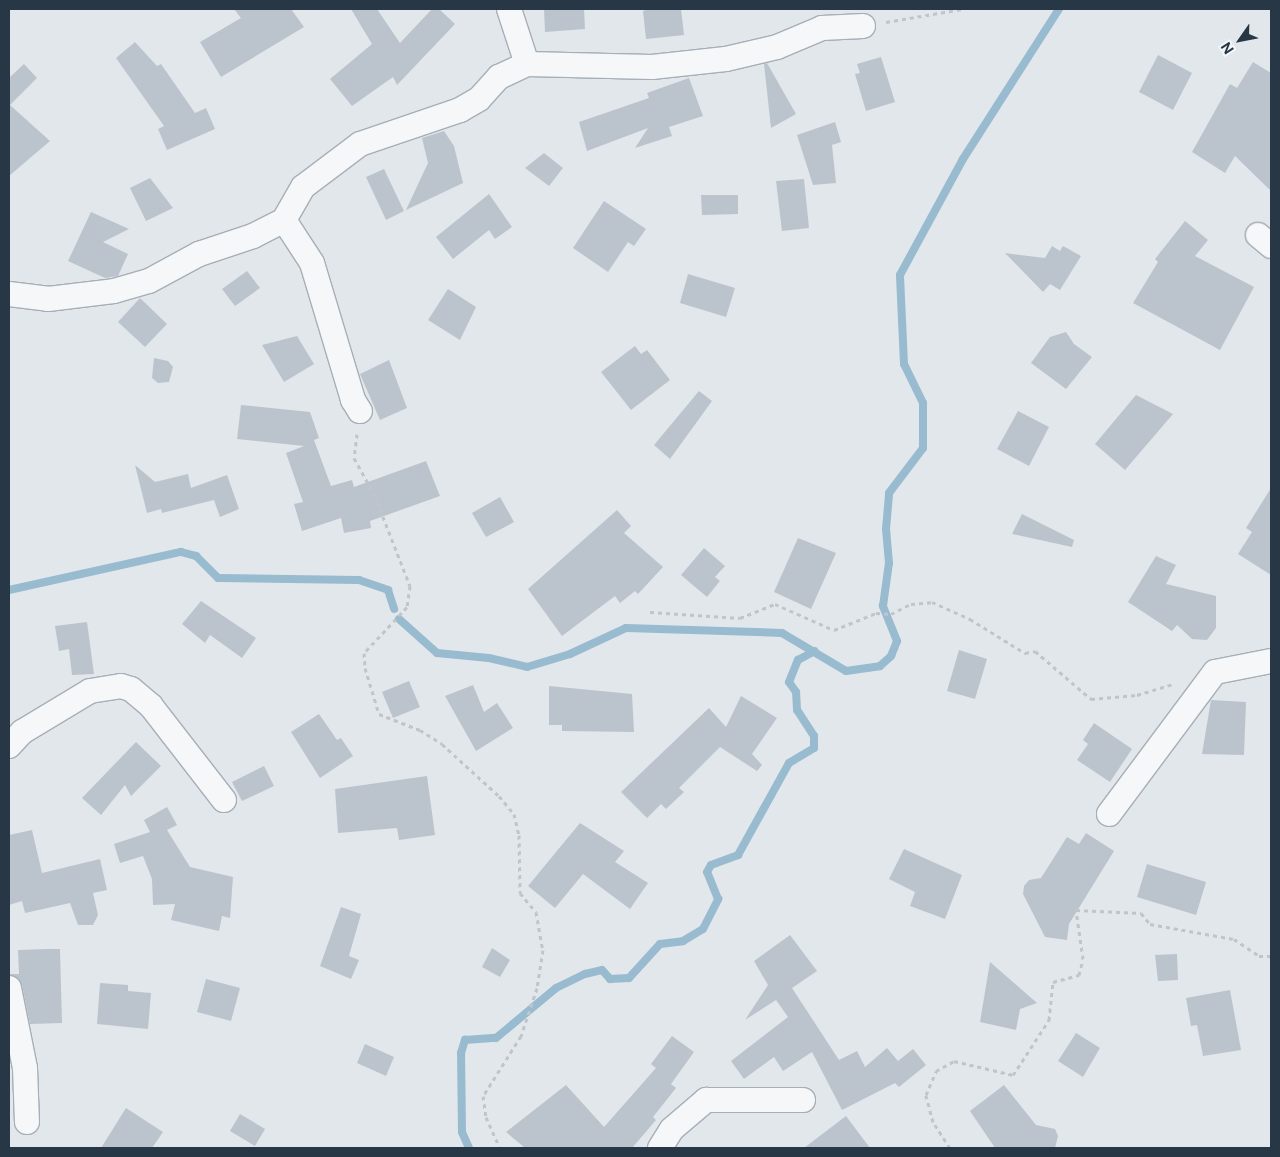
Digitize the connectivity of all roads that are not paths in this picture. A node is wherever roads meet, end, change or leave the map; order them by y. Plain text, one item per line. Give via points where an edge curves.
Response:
1 (509, 9) edge
2 (822, 18) edge
3 (863, 26) road end
4 (527, 64) junction
5 (284, 220) junction
6 (9, 294) edge
7 (360, 411) road end
8 (1271, 661) edge
9 (9, 746) edge
10 (224, 800) dead end
11 (1109, 814) dead end
12 (9, 988) edge
13 (803, 1100) dead end
14 (27, 1122) dead end
15 (660, 1148) edge

1 - 4 street
2 - 3 street
2 - 4 street via 777,47 726,59 652,67
4 - 5 street via 498,77 479,99 460,110 360,144 303,187
5 - 6 street via 200,254 149,281 114,292 48,299
5 - 7 street via 312,263 353,400
8 - 11 street via 1215,672
9 - 10 street via 22,732 90,691 121,686 131,689 151,706
12 - 14 street via 25,1068
13 - 15 street via 706,1100 672,1129

